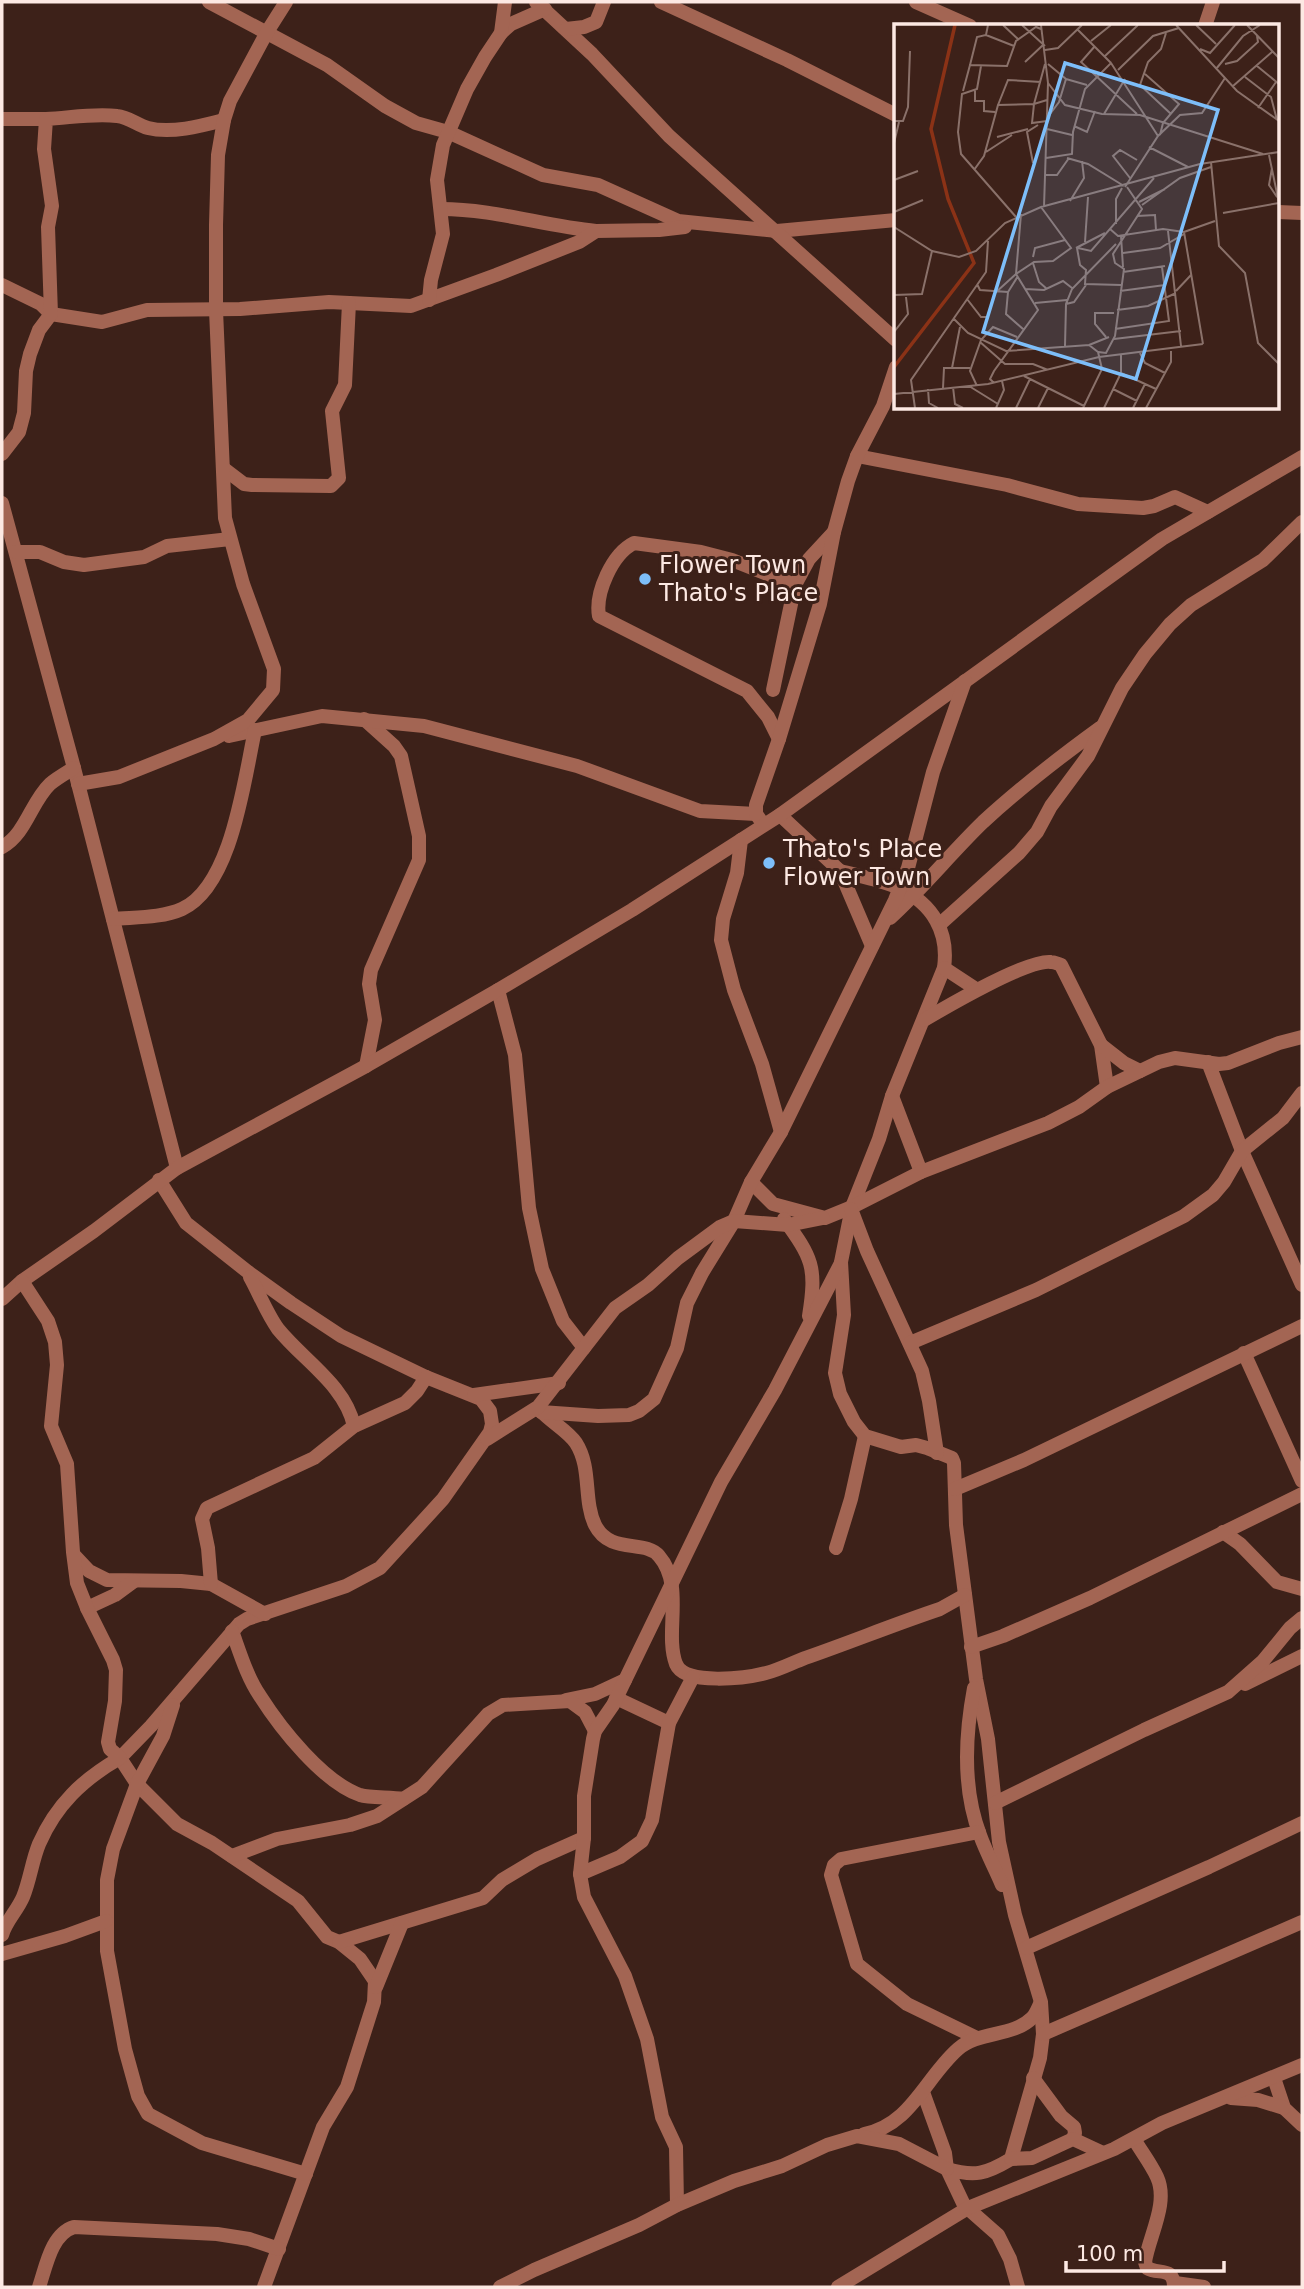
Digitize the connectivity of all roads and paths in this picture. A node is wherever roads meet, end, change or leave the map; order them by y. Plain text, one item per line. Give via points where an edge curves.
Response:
1 (209, 2) edge
2 (286, 2) edge
3 (505, 2) edge
4 (604, 2) edge
5 (661, 2) edge
6 (916, 2) edge
7 (1213, 2) edge
8 (541, 6) edge
9 (966, 24) edge
10 (1206, 24) edge
11 (566, 29) junction
12 (267, 32) junction
13 (501, 33) junction
14 (894, 114) edge
15 (2, 119) edge
16 (46, 119) junction
17 (224, 120) junction
18 (448, 132) junction
19 (441, 209) junction
20 (1280, 212) edge
21 (1302, 213) edge
22 (894, 220) edge
23 (707, 224) junction
24 (596, 231) junction
25 (777, 231) junction
26 (2, 285) edge
27 (429, 300) junction
28 (349, 303) junction
29 (216, 310) junction
30 (51, 314) junction
31 (894, 338) edge
32 (894, 373) edge
33 (2, 454) edge
34 (857, 456) junction
35 (1302, 457) edge
36 (223, 468) junction
37 (2, 503) edge
38 (1208, 512) junction
39 (1302, 522) edge
40 (834, 532) junction
41 (230, 539) junction
42 (16, 552) junction
43 (795, 585) junction
44 (965, 681) junction
45 (796, 683) junction
46 (773, 690) junction
47 (747, 691) junction
48 (364, 719) junction
49 (1101, 727) junction
50 (256, 730) junction
51 (214, 739) junction
52 (779, 739) junction
53 (74, 768) junction
54 (78, 784) junction
55 (780, 815) junction
56 (760, 819) junction
57 (741, 841) junction
58 (2, 847) edge
59 (841, 871) junction
60 (899, 888) junction
61 (912, 898) junction
62 (113, 919) junction
63 (883, 924) junction
64 (939, 926) junction
65 (872, 946) junction
66 (944, 968) junction
67 (976, 989) junction
68 (498, 990) junction
69 (923, 1020) junction
70 (1302, 1037) edge
71 (1101, 1045) junction
72 (1208, 1062) junction
73 (366, 1066) junction
74 (1140, 1071) junction
75 (1107, 1087) junction
76 (1302, 1093) edge
77 (892, 1096) junction
78 (781, 1132) junction
79 (1242, 1151) junction
80 (177, 1168) junction
81 (921, 1172) junction
82 (159, 1180) junction
83 (751, 1182) junction
84 (773, 1203) junction
85 (852, 1208) junction
86 (825, 1218) junction
87 (734, 1221) junction
88 (788, 1225) junction
89 (841, 1262) junction
90 (248, 1272) junction
91 (22, 1281) junction
92 (1302, 1285) edge
93 (2, 1299) edge
94 (1302, 1326) edge
95 (807, 1327) junction
96 (910, 1343) junction
97 (584, 1348) junction
98 (1244, 1353) junction
99 (426, 1377) junction
100 (559, 1383) junction
101 (474, 1395) junction
102 (539, 1409) junction
103 (354, 1426) junction
104 (865, 1436) junction
105 (484, 1442) junction
106 (937, 1453) junction
107 (1302, 1481) edge
108 (955, 1489) junction
109 (1302, 1494) edge
110 (1223, 1532) junction
111 (836, 1548) dead end
112 (73, 1552) junction
113 (135, 1580) junction
114 (211, 1584) junction
115 (671, 1584) junction
116 (1302, 1589) edge
117 (965, 1595) junction
118 (87, 1608) junction
119 (265, 1614) junction
120 (1302, 1618) edge
121 (232, 1631) junction
122 (971, 1647) junction
123 (1302, 1656) edge
124 (693, 1677) junction
125 (976, 1679) junction
126 (625, 1680) junction
127 (1228, 1692) junction
128 (176, 1698) junction
129 (616, 1698) junction
130 (565, 1700) junction
131 (670, 1723) junction
132 (595, 1731) junction
133 (120, 1758) junction
134 (137, 1784) junction
135 (403, 1800) junction
136 (995, 1803) junction
137 (1302, 1823) edge
138 (979, 1832) junction
139 (584, 1838) junction
140 (232, 1856) junction
141 (580, 1874) junction
142 (1015, 1915) junction
143 (106, 1921) junction
144 (1302, 1922) edge
145 (402, 1923) junction
146 (2, 1935) edge
147 (339, 1942) junction
148 (2, 1948) edge
149 (1026, 1948) junction
150 (2, 1954) edge
151 (376, 1987) junction
152 (1041, 2003) junction
153 (1043, 2034) junction
154 (977, 2038) junction
155 (1302, 2065) edge
156 (1033, 2078) junction
157 (1273, 2078) junction
158 (923, 2092) junction
159 (1226, 2098) junction
160 (1284, 2108) junction
161 (1302, 2125) edge
162 (857, 2136) junction
163 (1073, 2139) junction
164 (1134, 2139) junction
165 (1101, 2152) junction
166 (1011, 2159) junction
167 (947, 2169) junction
168 (306, 2174) junction
169 (677, 2205) junction
170 (968, 2208) junction
171 (279, 2249) junction
172 (1175, 2285) edge
173 (38, 2287) edge
174 (264, 2287) edge
175 (500, 2287) edge
176 (838, 2287) edge
177 (1018, 2287) edge
178 (1204, 2287) edge

1 - 12 street
2 - 12 street
3 - 13 street
4 - 11 street via 596,22
5 - 14 street
6 - 9 street
7 - 10 street
8 - 11 street
8 - 13 street
11 - 25 street via 669,136
12 - 17 street
12 - 18 street via 327,65 384,106 415,123
13 - 18 street
15 - 16 street
16 - 17 street via 117,116 152,129 170,130
16 - 30 street via 44,149 52,206 48,228
17 - 29 street via 218,155
18 - 19 street via 437,180
18 - 23 street via 543,176 598,185 678,222
19 - 24 street via 467,209
19 - 27 street via 443,234
20 - 21 street
22 - 25 street
23 - 24 street
23 - 25 street
24 - 27 street via 579,242
25 - 31 street
26 - 30 street via 41,304
27 - 28 street via 411,306
28 - 29 street
28 - 36 street via 345,385 332,411 340,478 331,486 252,485
29 - 30 street via 147,310 102,322
29 - 36 street
30 - 33 street via 30,354 19,432
32 - 34 street
34 - 38 street via 1078,503 1143,508 1175,497
34 - 40 street
35 - 38 street
36 - 41 street
37 - 42 street
38 - 44 street via 1162,539
39 - 49 street via 1264,560 1191,605 1170,624 1145,654
40 - 43 street via 809,559
40 - 45 street via 820,604
41 - 42 street via 167,545 144,557 84,565 40,552
41 - 51 street via 275,679 273,690 248,720
42 - 53 street
43 - 46 street
43 - 47 street via 701,552 634,544 619,556 607,576 599,616
44 - 55 street
44 - 60 street
45 - 46 street
45 - 52 street
46 - 47 street
47 - 52 street
48 - 50 street via 321,716
48 - 56 street via 424,726 577,766 700,811
48 - 73 street via 401,756 420,850 371,970 375,1020
49 - 61 street via 985,820
49 - 64 street via 1037,832
50 - 51 street
50 - 62 street via 230,845 209,887 191,905 169,914
51 - 54 street via 119,777
52 - 56 street via 758,796
53 - 54 street
53 - 58 street via 49,785
54 - 62 street
55 - 56 street
55 - 59 street
56 - 57 street
57 - 68 street
57 - 78 street via 721,940
59 - 60 street
59 - 65 street
60 - 61 street
60 - 63 street
61 - 63 street
61 - 64 street via 931,912
62 - 80 street
63 - 65 street
64 - 66 street via 946,951
65 - 78 street
66 - 67 street
66 - 69 street
67 - 69 street
67 - 71 street via 1035,964 1050,961 1062,965
68 - 73 street
68 - 97 street via 515,1055 529,1208 542,1269 563,1321
69 - 77 street
70 - 72 street via 1228,1063
71 - 74 street
71 - 75 street
72 - 74 street via 1175,1058
72 - 79 street
73 - 80 street
74 - 75 street
75 - 81 street via 1048,1123
76 - 79 street via 1283,1118
77 - 81 street
77 - 85 street
78 - 83 street
79 - 92 street
79 - 96 street via 1213,1195 1184,1216 1036,1290
80 - 82 street
81 - 85 street
82 - 90 street via 186,1223
82 - 91 street
83 - 84 street
83 - 87 street
84 - 86 street
84 - 88 street
85 - 86 street
85 - 89 street
85 - 96 street
86 - 88 street
87 - 88 street
87 - 97 street via 706,1237 615,1308
87 - 102 street via 687,1303 677,1348 654,1399 629,1415
88 - 95 street via 809,1254 813,1271
89 - 95 street
89 - 104 street via 844,1315 835,1373 840,1394
90 - 99 street via 341,1336
90 - 103 street via 277,1327 337,1392 350,1409
91 - 93 street
91 - 112 street via 48,1321 55,1342 51,1426 67,1464
94 - 98 street
95 - 115 street via 721,1482
96 - 106 street via 922,1371
97 - 100 street
98 - 107 street
98 - 108 street
99 - 101 street
99 - 103 street via 405,1402
100 - 101 street
100 - 102 street
101 - 105 street via 490,1411 492,1424
102 - 105 street
102 - 115 street via 576,1443 594,1523 601,1535 613,1543 654,1551
103 - 114 street via 314,1458 207,1508 202,1519
104 - 106 street
104 - 111 street
105 - 119 street via 443,1499 380,1568 346,1586
106 - 108 street via 954,1462
108 - 117 street
109 - 110 street
110 - 116 street via 1277,1582
110 - 122 street via 1090,1598
112 - 113 street via 89,1571 107,1580
112 - 118 street
113 - 114 street
113 - 118 street
114 - 119 street
115 - 124 street via 673,1650 682,1673
115 - 126 street
117 - 122 street
117 - 124 street via 940,1609 766,1673 732,1679
118 - 133 street via 116,1670 108,1742
119 - 121 street via 247,1619
120 - 127 street
121 - 128 street
121 - 135 street via 259,1695 321,1770 352,1792
122 - 125 street
123 - 127 street
124 - 131 street
125 - 136 street
125 - 138 street via 967,1725 966,1766
126 - 129 street
126 - 130 street via 595,1694
127 - 136 street
128 - 133 street
128 - 134 street via 163,1736
129 - 131 street
129 - 132 street
130 - 132 street via 582,1708
130 - 135 street via 495,1708 422,1787
131 - 141 street via 652,1820 642,1841 620,1857
132 - 139 street via 584,1796
133 - 134 street
133 - 146 street via 75,1789 55,1815 39,1845 22,1900
134 - 140 street via 177,1824
134 - 143 street via 113,1849
135 - 140 street via 350,1825 277,1839
136 - 142 street
137 - 149 street
138 - 142 street
138 - 154 street via 841,1858 831,1875 857,1964 907,2004
139 - 141 street
139 - 145 street via 537,1859 483,1898
140 - 147 street via 298,1900 327,1937
141 - 169 street via 584,1897 625,1976 647,2039 662,2117 676,2147
142 - 149 street
143 - 150 street
143 - 168 street via 125,2049 148,2114 202,2143
144 - 153 street
145 - 147 street
145 - 151 street
147 - 151 street via 360,1959
148 - 150 street
149 - 152 street
151 - 168 street via 346,2087 323,2127
152 - 153 street
152 - 154 street via 1032,2018 1019,2026
153 - 156 street
154 - 158 street via 959,2047
155 - 157 street
156 - 163 street via 1074,2126
156 - 166 street
157 - 159 street
157 - 160 street
158 - 162 street via 886,2127
158 - 167 street
159 - 160 street
159 - 164 street
160 - 161 street
162 - 167 street via 899,2144
162 - 169 street
163 - 165 street
163 - 166 street via 1032,2158
164 - 165 street
164 - 172 street via 1161,2189 1147,2268 1164,2270
165 - 170 street
166 - 167 street via 978,2175
167 - 170 street
168 - 171 street
169 - 175 street
170 - 176 street
170 - 177 street via 998,2235
171 - 173 street via 217,2234 74,2227 56,2241
171 - 174 street
172 - 178 street

